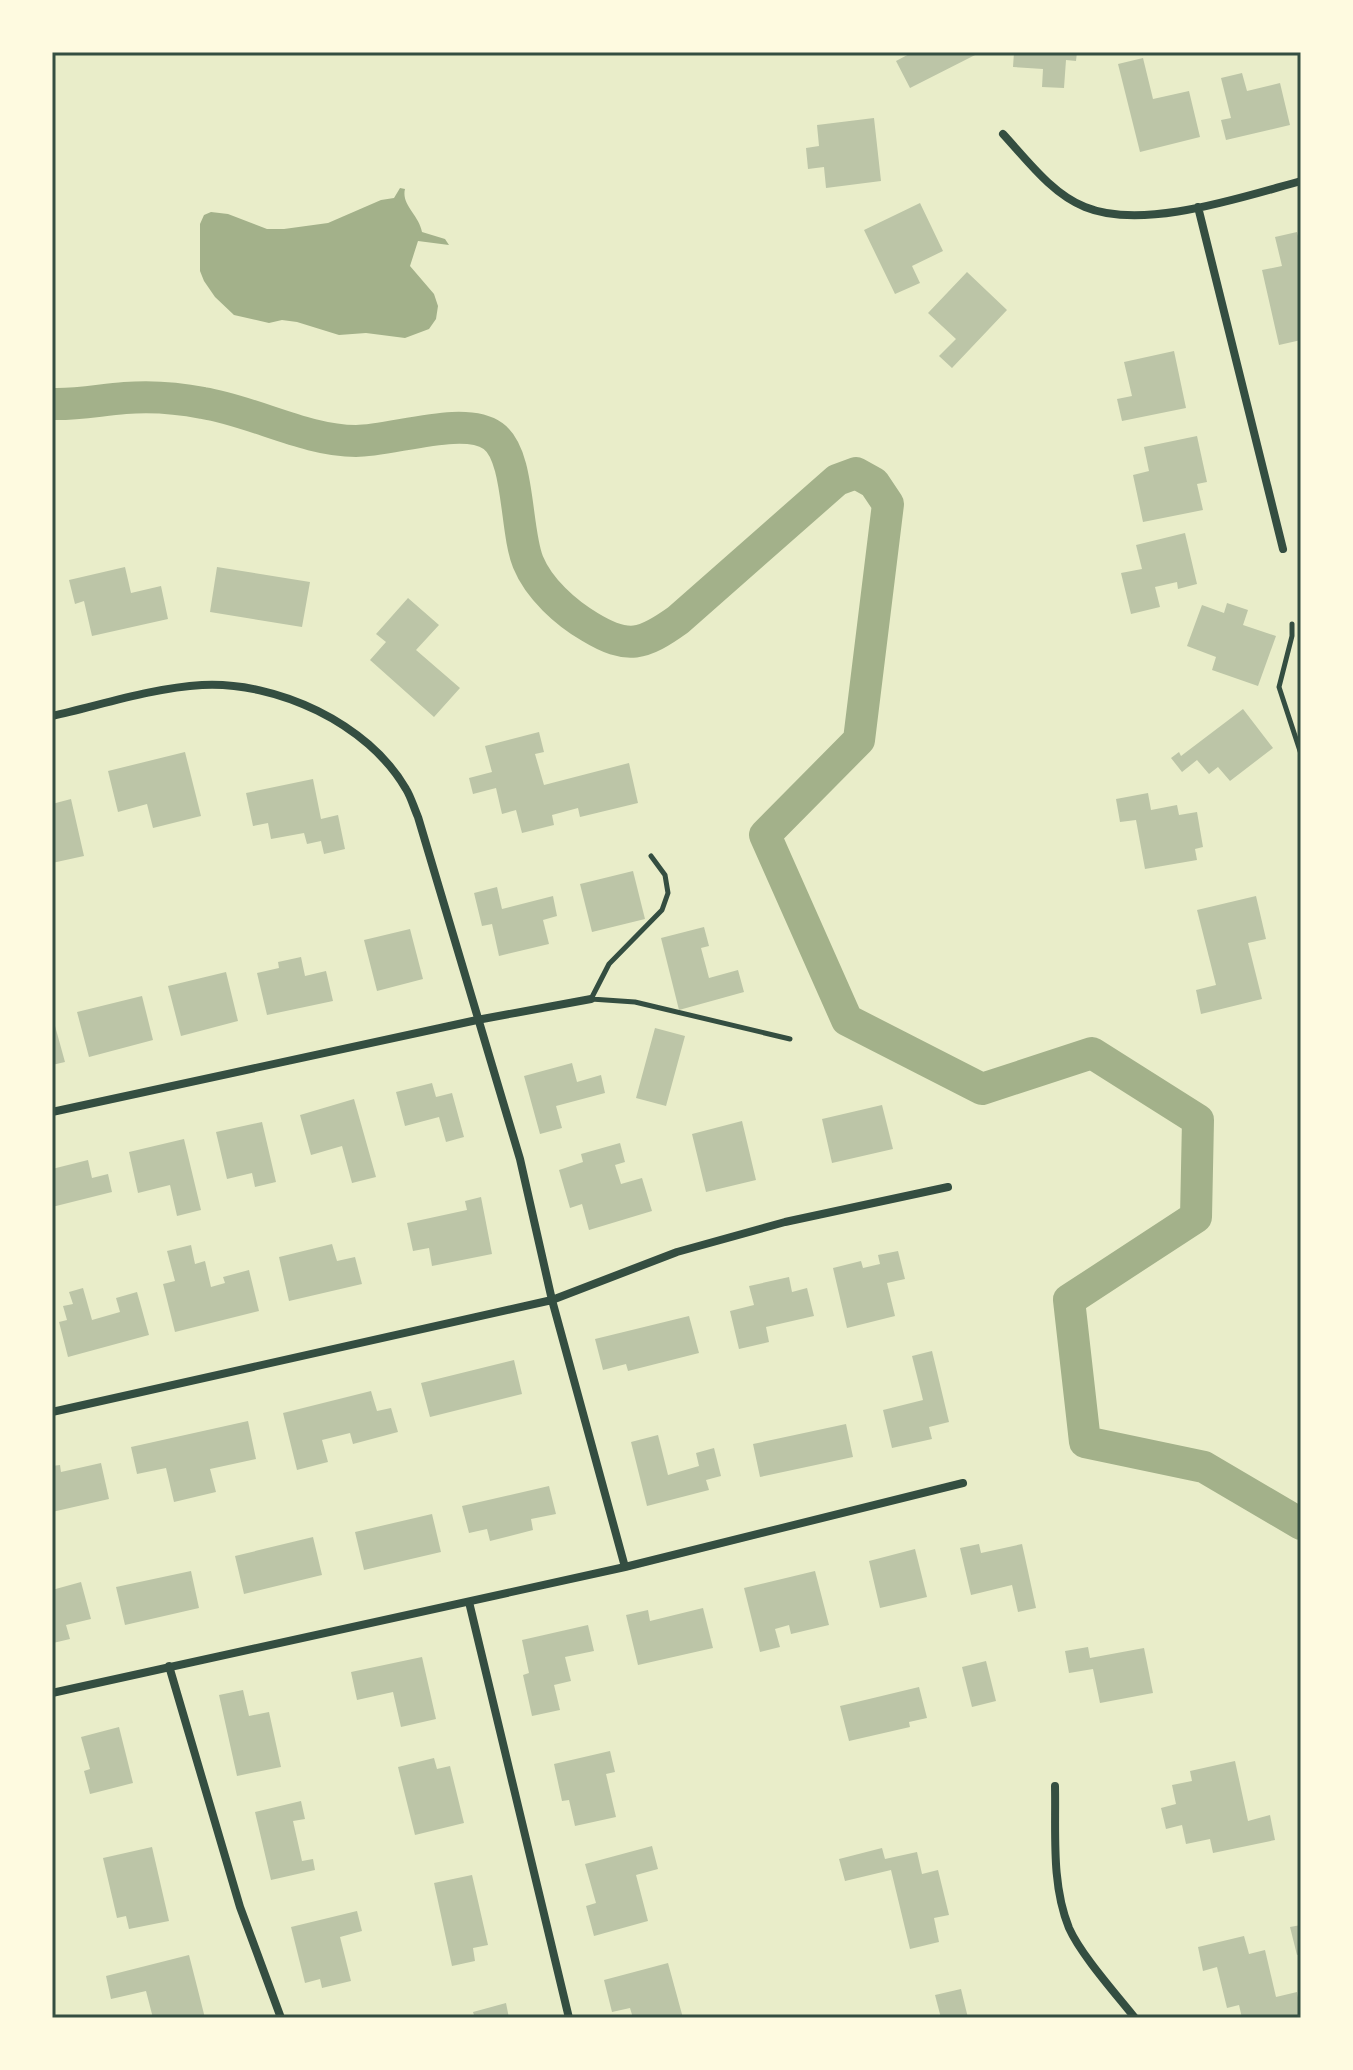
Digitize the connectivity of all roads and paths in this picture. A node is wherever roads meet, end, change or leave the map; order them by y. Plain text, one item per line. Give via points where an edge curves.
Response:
1 (1003, 134) dead end
2 (1301, 181) edge
3 (1198, 207) junction
4 (1283, 549) dead end
5 (1292, 624) dead end
6 (52, 716) edge
7 (1301, 754) edge
8 (651, 856) dead end
9 (591, 999) junction
10 (477, 1020) junction
11 (790, 1039) dead end
12 (52, 1112) edge
13 (948, 1187) dead end
14 (552, 1300) junction
15 (52, 1412) edge
16 (963, 1483) dead end
17 (625, 1567) junction
18 (469, 1602) junction
19 (169, 1666) junction
20 (52, 1693) edge
21 (1055, 1786) dead end
22 (281, 2018) edge
23 (569, 2018) edge
24 (1135, 2018) edge

1 - 3 street via 1056,190 1084,207 1139,216
2 - 3 street
3 - 4 street
5 - 7 lane via 1279,687
6 - 10 street via 157,692 230,685 280,694 345,727 375,751 405,787
8 - 9 lane via 667,884 662,910 609,964
9 - 10 street
9 - 11 lane via 635,1002
10 - 12 street
10 - 14 street via 520,1159
13 - 14 street via 693,1248
14 - 15 street
14 - 17 street
16 - 17 street
17 - 18 street
18 - 19 street
18 - 23 street
19 - 20 street
19 - 22 street via 240,1907
21 - 24 street via 1057,1876 1070,1930

